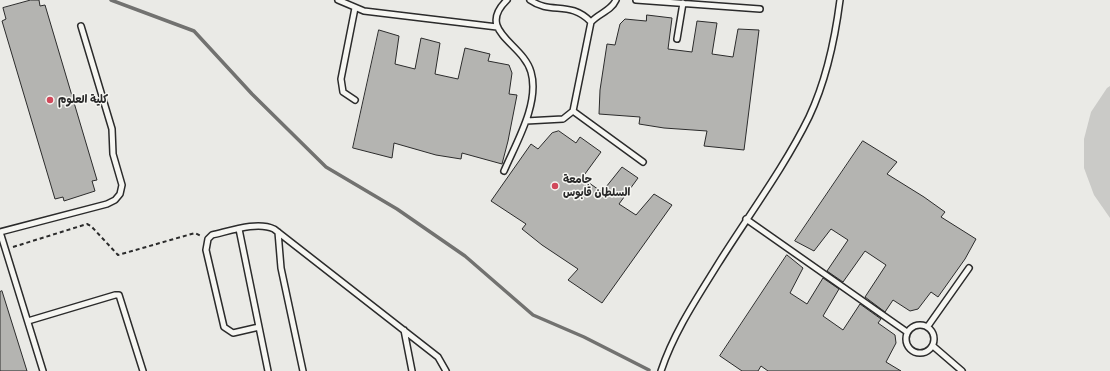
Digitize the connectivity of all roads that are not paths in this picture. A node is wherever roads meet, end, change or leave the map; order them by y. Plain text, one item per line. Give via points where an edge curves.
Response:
1 (338, 0) edge
2 (507, 0) edge
3 (530, 0) edge
4 (616, 0) edge
5 (636, 0) edge
6 (840, 0) edge
7 (687, 2) edge
8 (355, 8) junction
9 (760, 8) dead end
10 (591, 22) junction
11 (81, 26) dead end
12 (497, 27) junction
13 (677, 39) dead end
14 (355, 100) dead end
15 (573, 111) junction
16 (526, 121) junction
17 (643, 162) dead end
18 (504, 170) dead end
19 (746, 219) junction
20 (239, 229) junction
21 (0, 232) edge
22 (278, 232) junction
23 (969, 268) dead end
24 (28, 321) junction
25 (928, 326) junction
26 (259, 327) junction
27 (404, 330) junction
28 (907, 332) junction
29 (933, 346) junction
30 (43, 371) edge
31 (143, 371) edge
32 (268, 371) edge
33 (303, 371) edge
34 (412, 371) edge
35 (446, 371) edge
36 (661, 371) edge
37 (962, 371) edge

1 - 8 lane
2 - 12 lane via 496,12
3 - 10 lane via 536,4 577,10
4 - 10 lane via 611,8 597,14
5 - 7 lane
6 - 19 lane via 830,58 810,115
7 - 9 lane
7 - 13 lane
8 - 12 lane via 369,12
8 - 14 lane via 341,79 343,92
10 - 15 lane
11 - 21 lane via 112,129 113,154 122,186 120,194 107,204
12 - 16 lane via 523,57 531,72 532,88
15 - 16 lane via 563,119
15 - 17 lane
16 - 18 lane
19 - 28 lane
19 - 36 lane via 689,310
20 - 22 lane via 263,226
20 - 26 lane
20 - 26 lane via 212,235 208,239 206,250 224,327 233,333
21 - 24 lane
22 - 27 lane
22 - 33 lane via 281,268
23 - 25 lane
24 - 30 lane
24 - 31 lane via 119,295
25 - 28 lane via 917,325
25 - 29 lane via 935,335
26 - 32 lane
27 - 34 lane
27 - 35 lane via 438,357
28 - 29 lane via 905,343 912,351 924,353
29 - 37 lane

